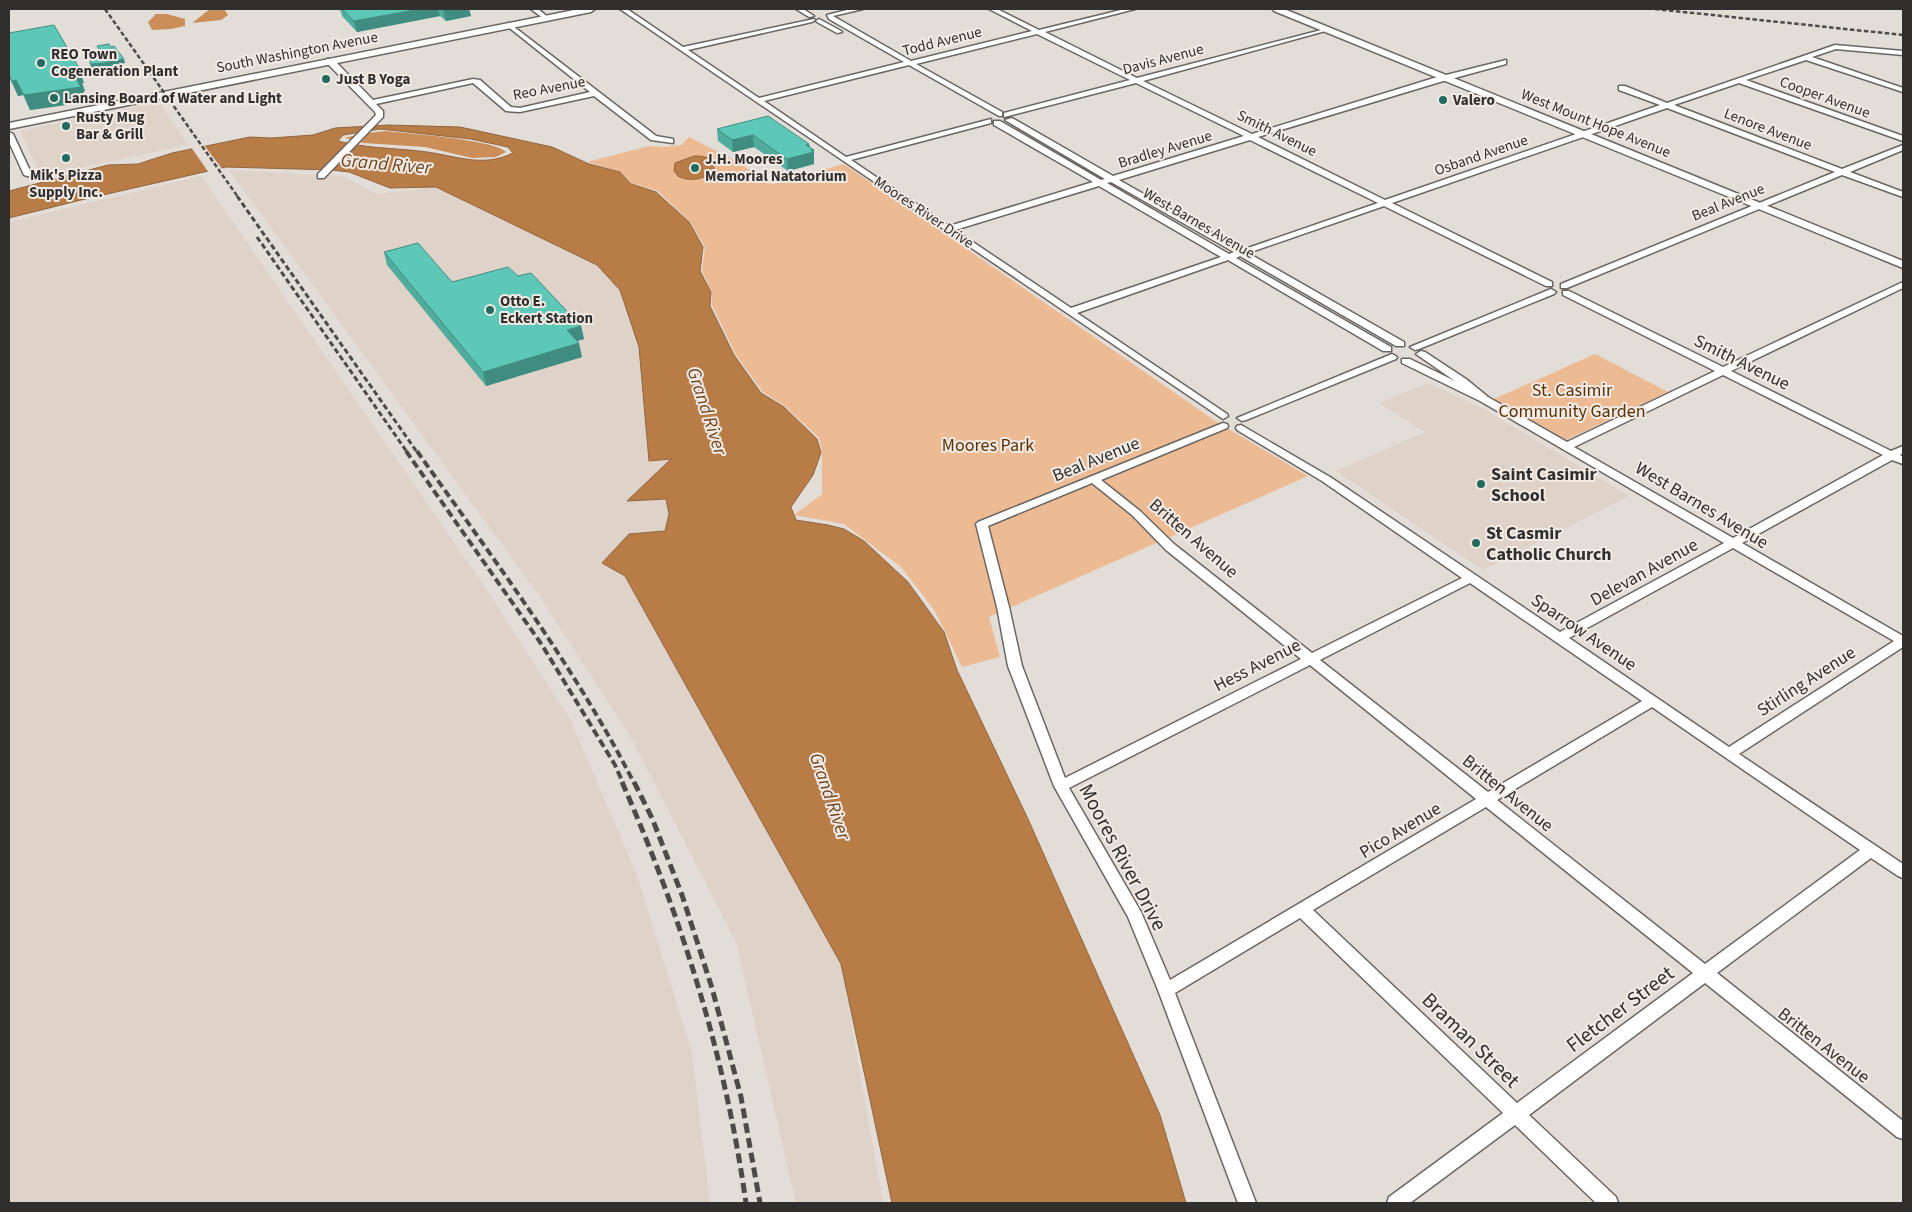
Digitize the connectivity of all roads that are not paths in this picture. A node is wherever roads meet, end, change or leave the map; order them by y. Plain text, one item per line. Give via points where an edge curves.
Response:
1 (534, 9) edge
2 (591, 9) edge
3 (623, 9) edge
4 (799, 9) edge
5 (860, 9) edge
6 (992, 9) edge
7 (1132, 9) edge
8 (1277, 9) edge
9 (814, 15) edge
10 (830, 17) junction
11 (546, 18) junction
12 (509, 25) junction
13 (1327, 29) junction
14 (1038, 32) junction
15 (683, 48) junction
16 (1903, 53) edge
17 (1805, 57) junction
18 (330, 61) junction
19 (1503, 62) dead end
20 (909, 63) junction
21 (898, 66) junction
22 (1446, 78) junction
23 (921, 79) dead end
24 (1738, 80) junction
25 (1136, 81) junction
26 (937, 88) dead end
27 (1622, 88) dead end
28 (1903, 90) edge
29 (596, 93) junction
30 (953, 97) dead end
31 (758, 100) junction
32 (370, 103) junction
33 (1665, 105) junction
34 (1005, 116) junction
35 (988, 119) junction
36 (9, 126) edge
37 (9, 134) edge
38 (1583, 134) junction
39 (1251, 137) junction
40 (1903, 139) edge
41 (670, 141) dead end
42 (1903, 147) edge
43 (846, 159) junction
44 (1843, 172) junction
45 (28, 175) dead end
46 (321, 176) dead end
47 (1112, 179) junction
48 (1100, 183) junction
49 (1903, 195) edge
50 (1383, 203) junction
51 (1760, 206) junction
52 (949, 229) junction
53 (1241, 252) junction
54 (1228, 257) junction
55 (1903, 265) edge
56 (1903, 286) edge
57 (1550, 288) junction
58 (1565, 289) junction
59 (1070, 312) junction
60 (1400, 344) junction
61 (1418, 351) junction
62 (1389, 353) junction
63 (1406, 361) junction
64 (1723, 371) junction
65 (1484, 399) junction
66 (1223, 421) junction
67 (1242, 423) junction
68 (1567, 446) junction
69 (1903, 449) edge
70 (1891, 455) junction
71 (1903, 461) edge
72 (1093, 480) junction
73 (982, 524) joint
74 (1732, 543) junction
75 (1471, 578) junction
76 (1560, 638) junction
77 (1903, 641) edge
78 (1310, 659) junction
79 (1652, 701) junction
80 (1730, 753) junction
81 (1061, 786) junction
82 (1486, 800) junction
83 (1871, 850) junction
84 (1903, 872) edge
85 (1302, 910) junction
86 (1704, 974) junction
87 (1166, 990) junction
88 (1516, 1115) junction
89 (1903, 1131) edge
90 (1247, 1203) edge
91 (1396, 1203) edge
92 (1609, 1203) edge

1 - 11 street
2 - 11 street, South Washington Avenue
3 - 15 street, Moores River Drive
4 - 9 street
5 - 10 street
6 - 14 street, Smith Avenue
7 - 14 street, Todd Avenue
8 - 13 street, West Mount Hope Avenue
9 - 10 street
9 - 15 street
9 - 21 street
10 - 20 street, West Barnes Avenue
11 - 12 street, South Washington Avenue
12 - 18 street, South Washington Avenue
12 - 29 street
13 - 22 street, West Mount Hope Avenue
13 - 25 street, Davis Avenue
14 - 20 street, Todd Avenue
14 - 25 street, Smith Avenue
15 - 31 street, Moores River Drive
16 - 17 street, Osband Avenue via 1840,46
17 - 24 street, Osband Avenue
17 - 28 street
18 - 32 street
18 - 36 street, South Washington Avenue
19 - 22 street, Bradley Avenue
20 - 21 street, Todd Avenue
20 - 34 street, West Barnes Avenue
21 - 23 street
21 - 31 street, Todd Avenue
22 - 38 street, West Mount Hope Avenue
22 - 39 street, Bradley Avenue
24 - 33 street, Osband Avenue
24 - 40 street, Cooper Avenue
25 - 34 street, Davis Avenue
25 - 39 street, Smith Avenue
26 - 30 street
27 - 33 street, Lenore Avenue
29 - 32 street, Reo Avenue via 512,110 473,81
29 - 41 street via 654,138
31 - 43 street, Moores River Drive
32 - 46 street via 380,115
33 - 38 street, Osband Avenue
33 - 44 street, Lenore Avenue
34 - 35 street
34 - 35 street
34 - 47 street, West Barnes Avenue
35 - 43 street
35 - 48 street, West Barnes Avenue
37 - 45 street
38 - 50 street, Osband Avenue
38 - 51 street, West Mount Hope Avenue
39 - 47 street, Bradley Avenue
39 - 50 street, Smith Avenue
42 - 44 street, Beal Avenue
43 - 52 street, Moores River Drive
44 - 49 street, Lenore Avenue
44 - 51 street, Beal Avenue
47 - 48 street, Bradley Avenue
47 - 53 street, West Barnes Avenue
48 - 52 street, Bradley Avenue
48 - 54 street, West Barnes Avenue
50 - 53 street, Osband Avenue
50 - 57 street, Smith Avenue
51 - 55 street, West Mount Hope Avenue
51 - 58 street, Beal Avenue
52 - 59 street, Moores River Drive
53 - 54 street, Osband Avenue
53 - 60 street, West Barnes Avenue
54 - 59 street, Osband Avenue
54 - 62 street, West Barnes Avenue
56 - 64 street
57 - 58 street
57 - 61 street
58 - 64 street, Smith Avenue
59 - 66 street, Moores River Drive
60 - 61 street
60 - 62 street via 1391,345
61 - 63 street via 1415,360
61 - 65 street, West Barnes Avenue
62 - 63 street, West Barnes Avenue
62 - 67 street
63 - 65 street, West Barnes Avenue
64 - 68 street
64 - 70 street, Smith Avenue
65 - 68 street, West Barnes Avenue
66 - 67 street via 1234,429
66 - 72 street, Beal Avenue
67 - 75 street, Sparrow Avenue
68 - 74 street, West Barnes Avenue
69 - 70 street, Delevan Avenue
70 - 71 street, Smith Avenue
70 - 74 street, Delevan Avenue
72 - 73 street, Beal Avenue
72 - 78 street, Britten Avenue via 1136,513 1170,547
73 - 81 street, Moores River Drive via 1015,666
74 - 76 street, Delevan Avenue
74 - 77 street, West Barnes Avenue
75 - 76 street, Sparrow Avenue
75 - 78 street, Hess Avenue
76 - 79 street, Sparrow Avenue
77 - 80 street, Stirling Avenue
78 - 81 street, Hess Avenue
78 - 82 street, Britten Avenue
79 - 80 street, Sparrow Avenue
79 - 82 street, Pico Avenue
80 - 83 street, Sparrow Avenue
81 - 87 street, Moores River Drive via 1135,916
82 - 85 street, Pico Avenue
82 - 86 street, Britten Avenue
83 - 84 street, Sparrow Avenue
83 - 86 street, Fletcher Street
85 - 87 street, Pico Avenue
85 - 88 street, Braman Street
86 - 88 street, Fletcher Street
86 - 89 street, Britten Avenue
87 - 90 street, Moores River Drive
88 - 91 street, Fletcher Street
88 - 92 street, Braman Street

